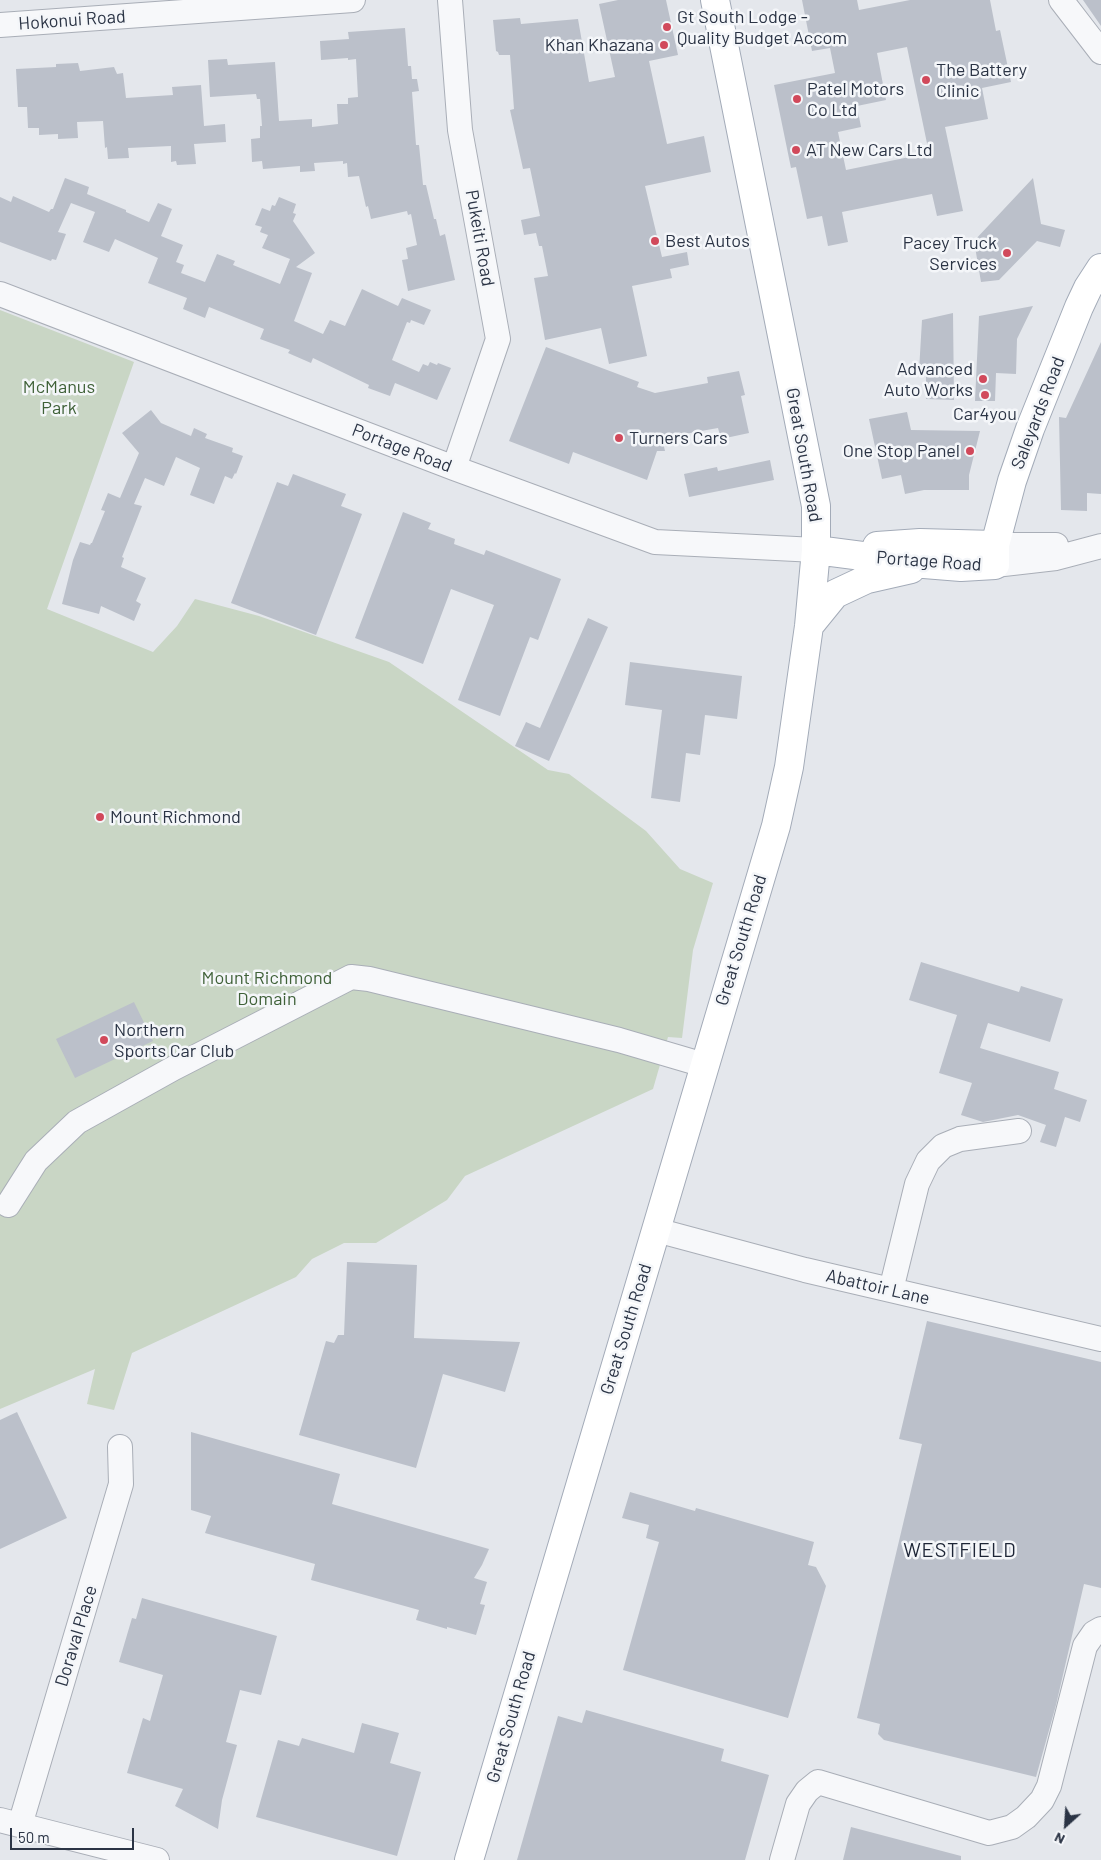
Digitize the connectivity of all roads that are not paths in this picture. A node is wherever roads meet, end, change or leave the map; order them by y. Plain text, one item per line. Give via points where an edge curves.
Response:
1 (353, 0) edge
2 (450, 0) edge
3 (714, 0) edge
4 (1060, 0) edge
5 (0, 24) edge
6 (1101, 52) edge
7 (1101, 268) edge
8 (0, 294) edge
9 (454, 468) junction
10 (1008, 497) junction
11 (1101, 545) edge
12 (816, 550) junction
13 (922, 554) junction
14 (995, 555) junction
15 (809, 626) junction
16 (704, 1065) junction
17 (1019, 1131) dead end
18 (8, 1206) dead end
19 (656, 1230) junction
20 (891, 1290) junction
21 (1101, 1339) edge
22 (120, 1447) dead end
23 (1101, 1629) edge
24 (10, 1822) edge
25 (157, 1860) edge
26 (469, 1860) edge
27 (782, 1860) edge

1 - 5 street, Hokonui Road
2 - 9 street, Pukeiti Road via 460,130 498,339
3 - 12 main road, Great South Road via 816,506
4 - 6 street
7 - 10 main road, Saleyards Road via 1088,288 1048,381
8 - 9 street, Portage Road
9 - 12 street, Portage Road via 655,542
10 - 13 main road via 988,524
10 - 14 main road, Saleyards Road
11 - 14 street, Portage Road
12 - 13 main road, Portage Road
12 - 15 main road, Great South Road
13 - 14 main road, Portage Road
13 - 15 main road via 835,594
15 - 16 main road, Great South Road via 789,768 776,826
16 - 18 street via 619,1040 351,977 77,1122 36,1161
16 - 19 main road, Great South Road
17 - 20 street via 960,1139 943,1146 928,1161 917,1184
19 - 20 street, Abattoir Lane
19 - 26 main road, Great South Road
20 - 21 street, Abattoir Lane
22 - 24 street, Doraval Place via 121,1484
23 - 27 street via 1085,1646 1048,1786 1042,1800 1026,1817 1012,1827 989,1833 818,1782 798,1804
24 - 25 street

